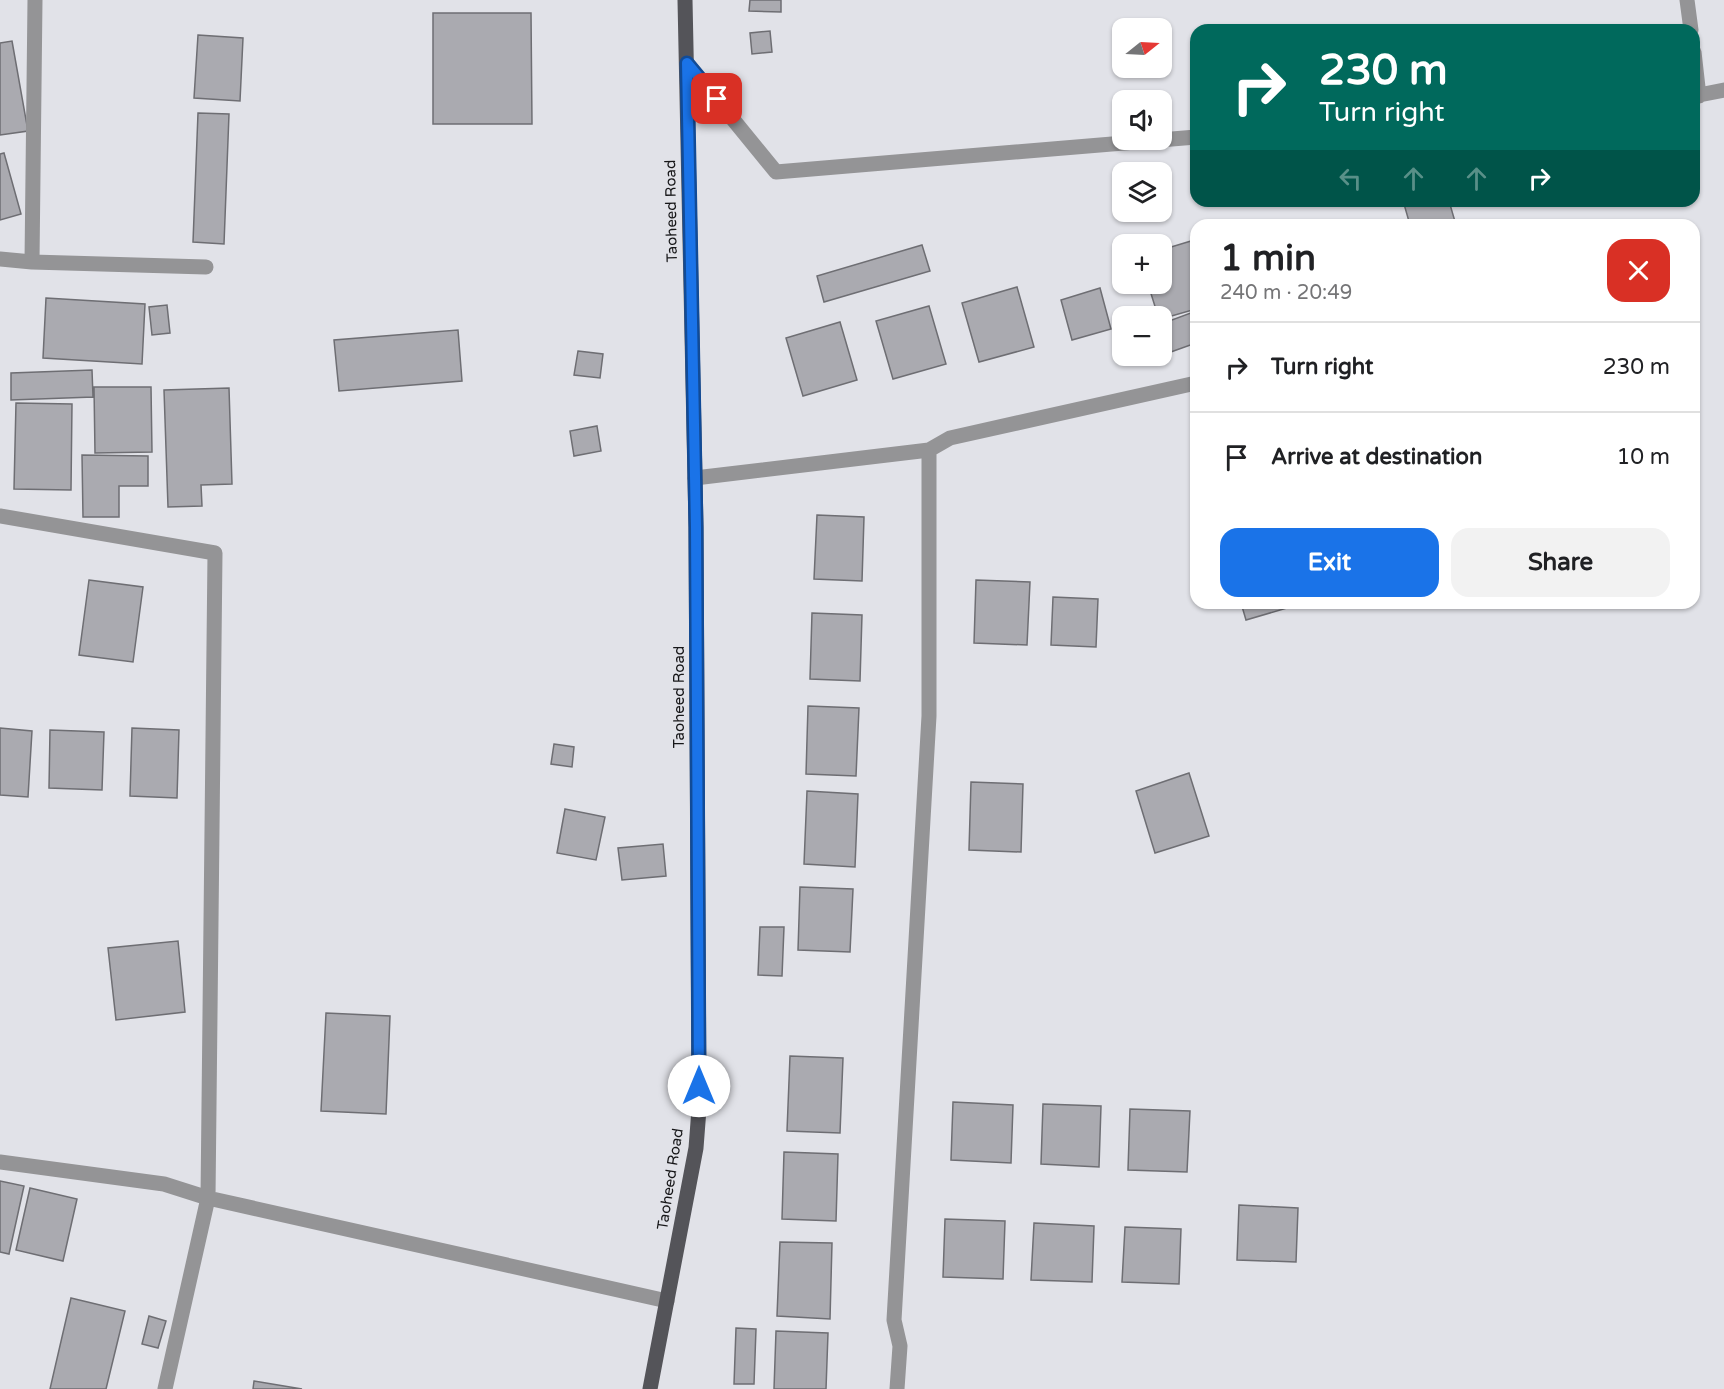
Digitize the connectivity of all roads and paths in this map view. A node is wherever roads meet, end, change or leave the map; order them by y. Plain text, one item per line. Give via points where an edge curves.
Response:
1 (35, 0) edge
2 (686, 0) edge
3 (1687, 0) edge
4 (1689, 24) edge
5 (687, 63) junction
6 (1724, 90) edge
7 (1700, 95) edge
8 (1190, 138) edge
9 (0, 259) edge
10 (32, 262) junction
11 (206, 267) dead end
12 (1190, 384) edge
13 (929, 450) junction
14 (695, 478) junction
15 (0, 516) edge
16 (0, 1162) edge
17 (208, 1198) junction
18 (667, 1301) junction
19 (165, 1389) edge
20 (650, 1389) edge
21 (897, 1389) edge

1 - 10 street
2 - 5 main road, Taoheed Road
3 - 4 street
5 - 8 street via 776,172
5 - 14 main road, Taoheed Road
6 - 7 street
9 - 10 street
10 - 11 street
12 - 13 street via 950,438
13 - 14 street
13 - 21 street via 929,717 894,1320 900,1347
14 - 18 main road, Taoheed Road via 699,1109 696,1148
15 - 17 street via 215,553
16 - 17 street via 164,1184
17 - 18 street
17 - 19 street
18 - 20 main road, Taoheed Road

